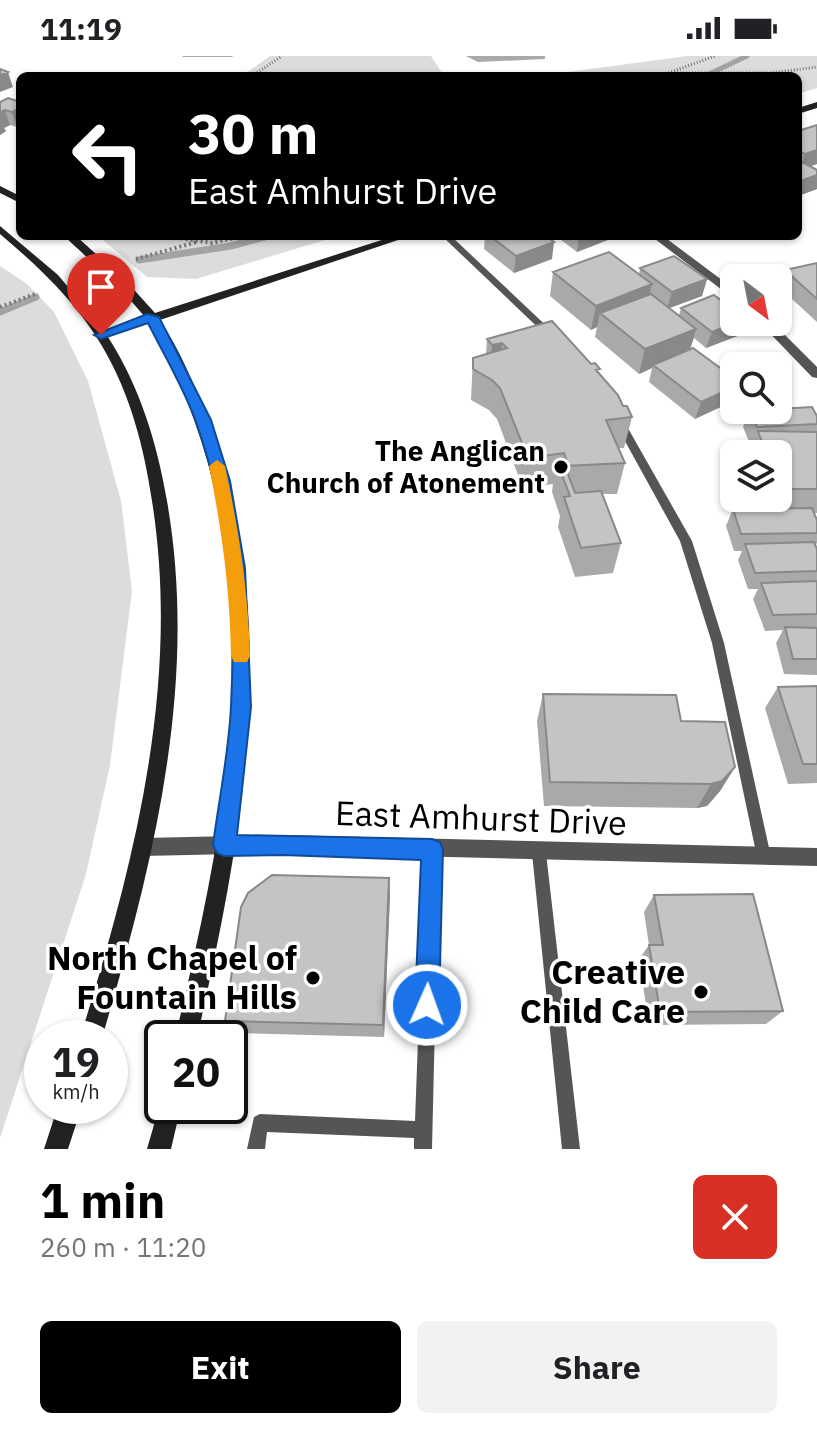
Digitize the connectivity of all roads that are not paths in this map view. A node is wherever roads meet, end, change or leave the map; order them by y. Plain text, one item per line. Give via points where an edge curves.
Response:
1 (0, 229) edge
2 (73, 240) edge
3 (393, 240) edge
4 (450, 240) edge
5 (661, 240) edge
6 (720, 284) edge
7 (152, 317) junction
8 (101, 335) junction
9 (780, 336) edge
10 (563, 350) edge
11 (815, 369) edge
12 (611, 410) edge
13 (224, 845) junction
14 (143, 847) junction
15 (432, 850) junction
16 (539, 853) junction
17 (764, 857) junction
18 (817, 857) edge
19 (96, 1020) edge
20 (190, 1020) edge
21 (64, 1124) edge
22 (165, 1124) edge
23 (423, 1130) junction
24 (56, 1149) edge
25 (159, 1149) edge
26 (256, 1149) edge
27 (423, 1149) edge
28 (571, 1149) edge

1 - 8 main road via 56,276
2 - 7 main road
3 - 7 main road
4 - 10 lane
5 - 6 street
7 - 8 main road
7 - 13 main road via 203,420 234,545 241,707
8 - 14 main road via 147,439 169,553 171,655 157,779
9 - 11 street
12 - 17 lane via 686,541 718,643
13 - 14 street, East Amhurst Drive
13 - 15 street, East Amhurst Drive
13 - 20 main road
14 - 19 main road
15 - 16 street, East Amhurst Drive
15 - 23 lane
16 - 17 street, East Amhurst Drive
16 - 28 lane
17 - 18 street, East Amhurst Drive
21 - 24 main road
22 - 25 main road
23 - 26 lane via 260,1123
23 - 27 lane

